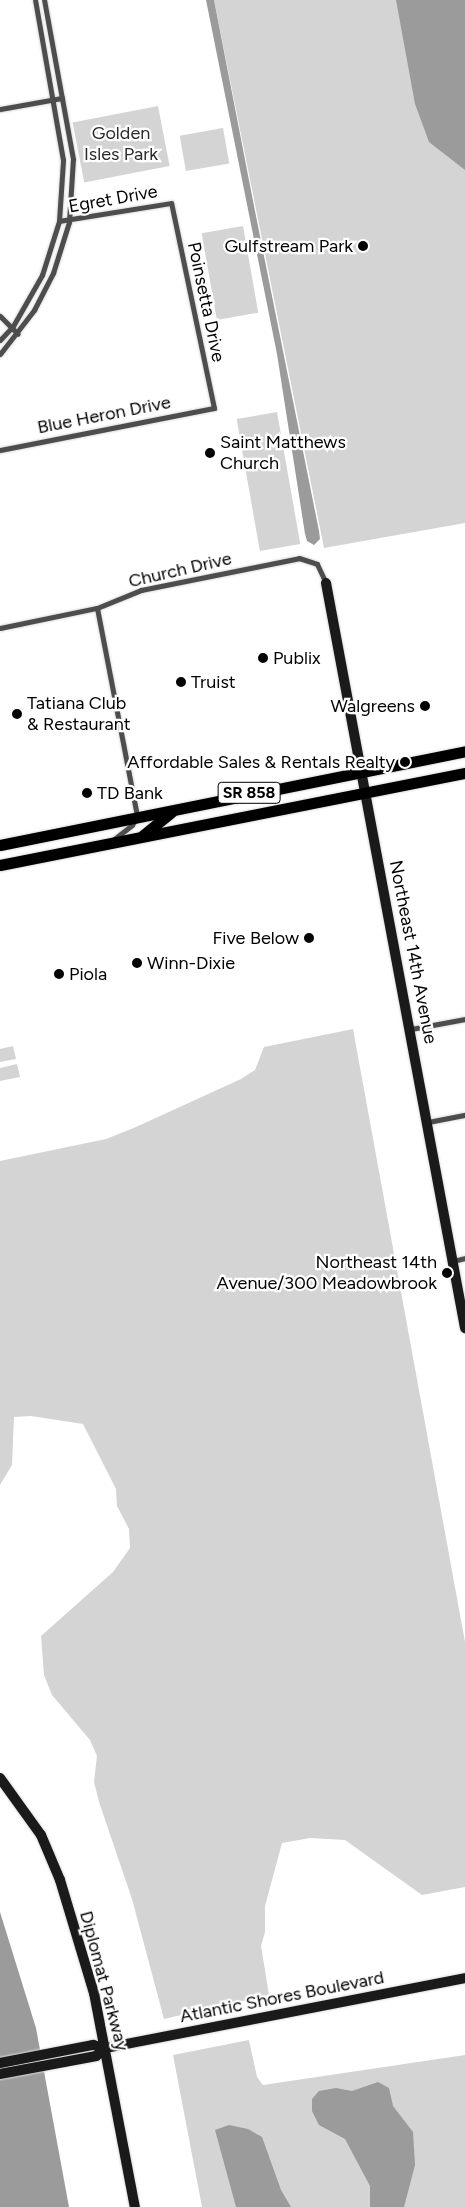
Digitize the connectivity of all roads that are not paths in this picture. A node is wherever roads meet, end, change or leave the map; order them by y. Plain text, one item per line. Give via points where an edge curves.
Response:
1 (35, 0) edge
2 (44, 0) edge
3 (62, 98) junction
4 (53, 100) junction
5 (0, 109) edge
6 (171, 203) joint
7 (59, 221) junction
8 (69, 222) junction
9 (0, 316) edge
10 (13, 326) junction
11 (18, 334) junction
12 (0, 340) edge
13 (0, 354) edge
14 (214, 408) joint
15 (0, 450) edge
16 (326, 583) joint
17 (97, 608) junction
18 (0, 628) edge
19 (465, 751) edge
20 (362, 770) junction
21 (465, 773) edge
22 (366, 791) junction
23 (182, 806) junction
24 (137, 816) junction
25 (142, 836) junction
26 (105, 843) junction
27 (0, 845) edge
28 (0, 864) edge
29 (465, 1020) edge
30 (411, 1029) junction
31 (465, 1115) edge
32 (428, 1122) junction
33 (465, 1258) edge
34 (453, 1261) junction
35 (465, 1328) edge
36 (0, 1778) edge
37 (465, 1978) edge
38 (106, 2048) junction
39 (0, 2063) edge
40 (0, 2074) edge
41 (135, 2207) edge

1 - 4 street
2 - 3 street
3 - 4 street
3 - 8 street via 73,159
4 - 5 street
4 - 7 street via 63,160
6 - 8 street, Egret Drive
6 - 14 street, Poinsetta Drive
7 - 8 street, Egret Drive
7 - 10 street via 42,275
8 - 11 street via 53,273
9 - 10 street
10 - 11 street
10 - 12 street
11 - 13 street
14 - 15 street, Blue Heron Drive
16 - 17 street, Church Drive via 317,564 299,558 141,590
16 - 20 street, Northeast 14th Avenue
17 - 18 street, Church Drive
17 - 24 street
19 - 20 main road, SR 858
20 - 22 street, Northeast 14th Avenue
20 - 23 main road, SR 858
21 - 22 main road, SR 858
22 - 25 main road, SR 858
22 - 30 street, Northeast 14th Avenue
23 - 24 main road, SR 858
23 - 25 main road via 156,821
24 - 26 street via 124,831
24 - 27 main road, SR 858
25 - 26 main road, SR 858
26 - 28 main road, SR 858
29 - 30 street
30 - 32 street, Northeast 14th Avenue
31 - 32 street
32 - 34 street, Northeast 14th Avenue
33 - 34 street
34 - 35 street, Northeast 14th Avenue
36 - 38 street, Diplomat Parkway via 50,1854 82,1952
37 - 38 street, Atlantic Shores Boulevard
38 - 39 street, Atlantic Shores Boulevard via 93,2045
38 - 40 street, Atlantic Shores Boulevard via 96,2056
38 - 41 street, Diplomat Parkway

